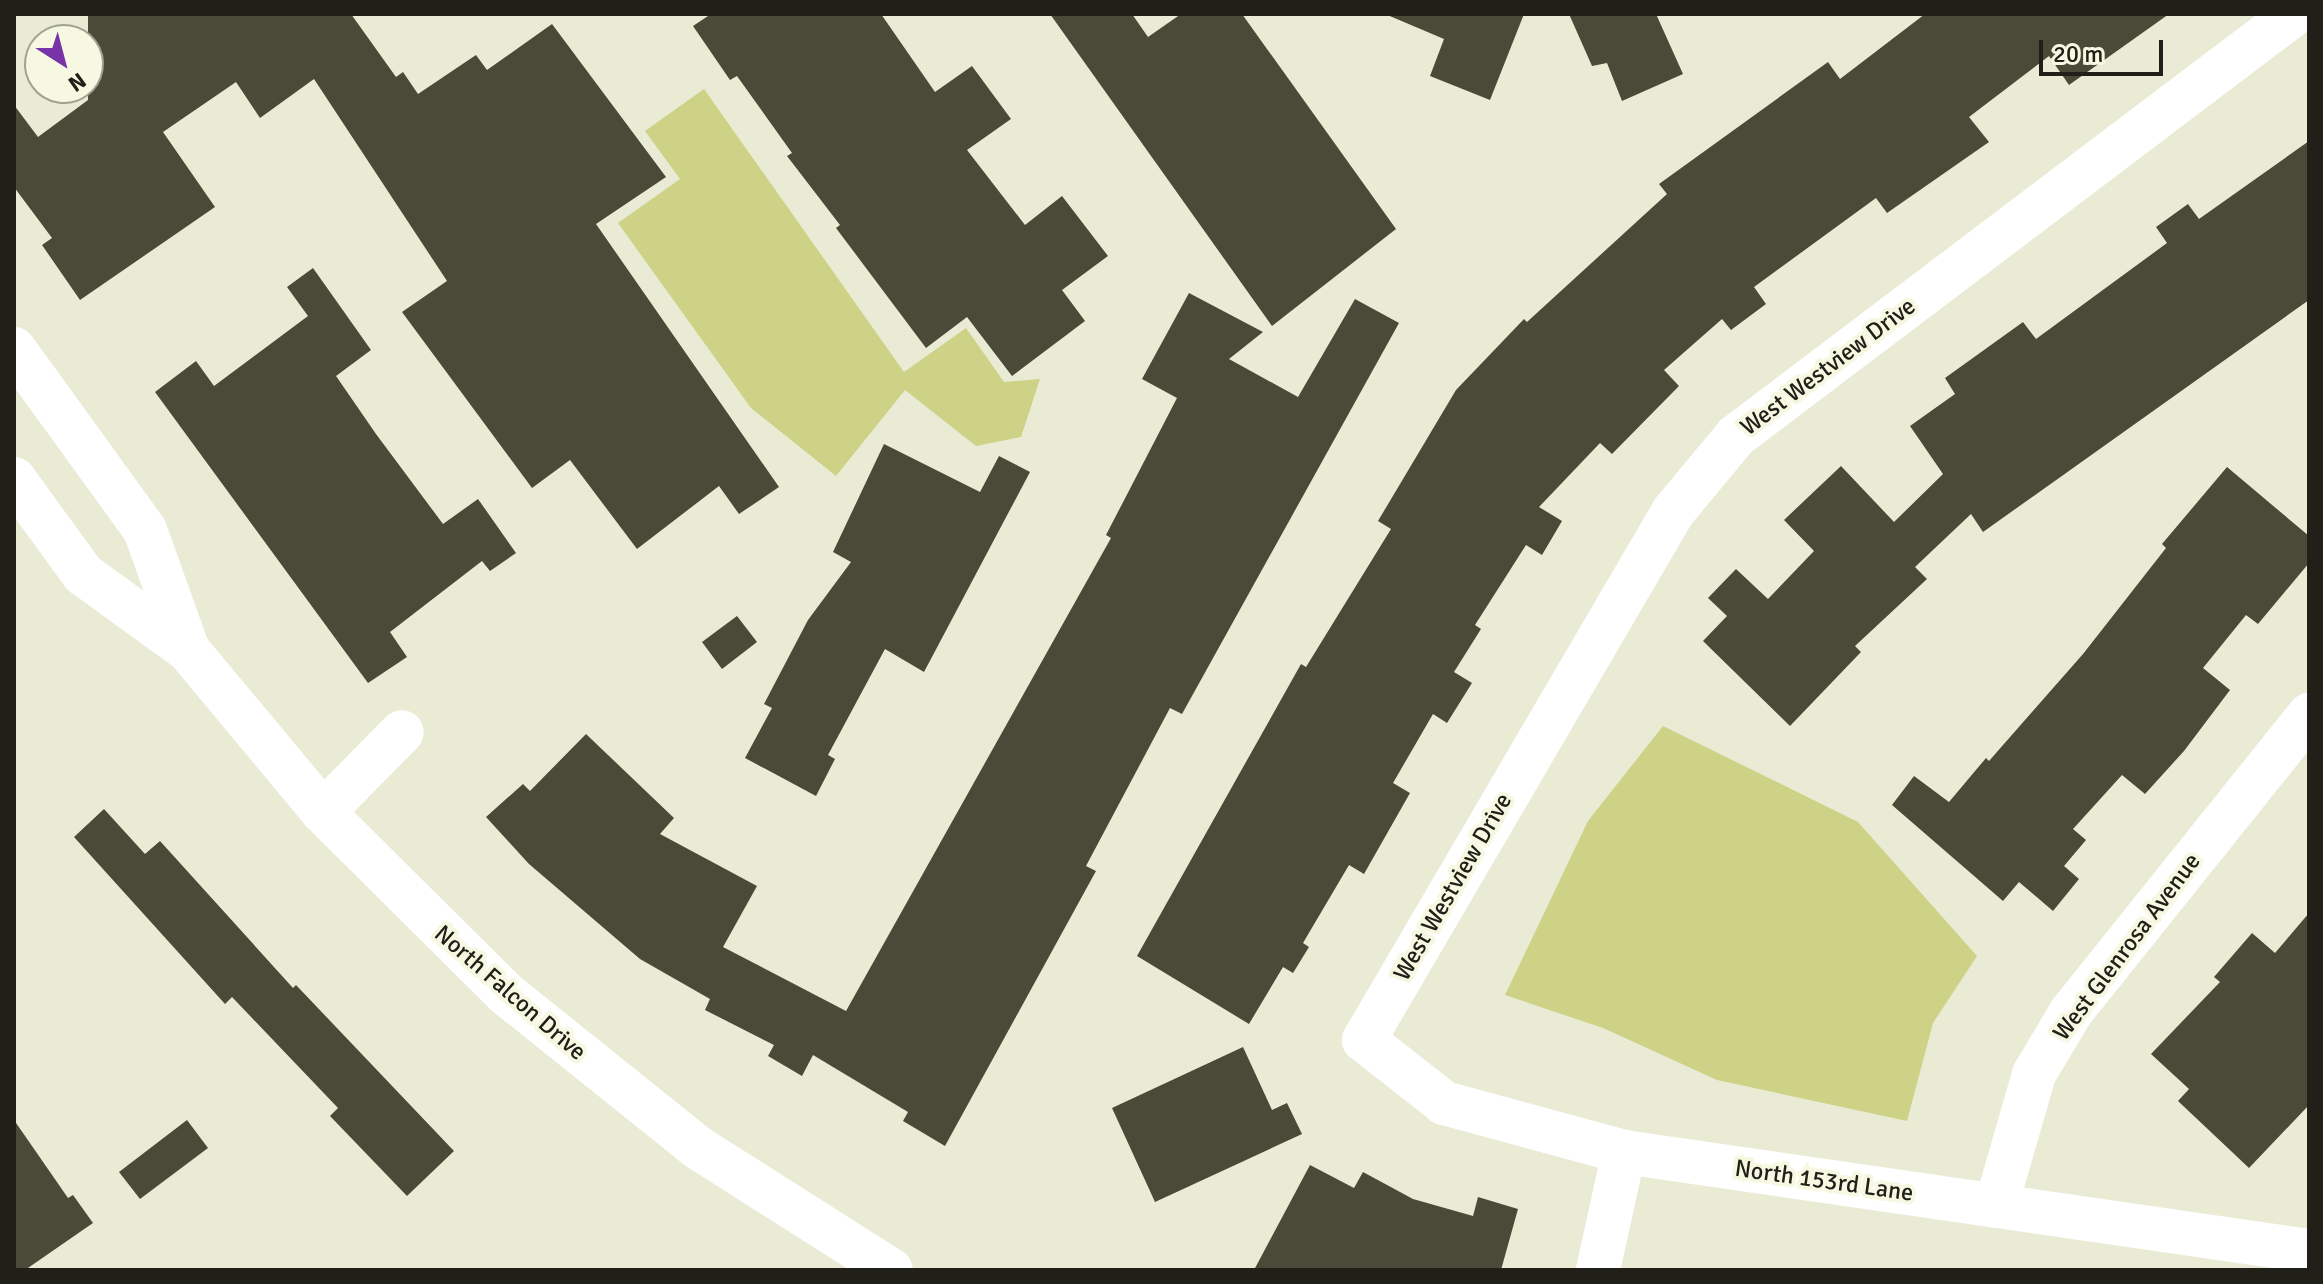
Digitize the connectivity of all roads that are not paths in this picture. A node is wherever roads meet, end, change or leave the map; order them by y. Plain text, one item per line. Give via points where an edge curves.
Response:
1 (2294, 14) edge
2 (14, 349) edge
3 (14, 479) edge
4 (188, 650) junction
5 (2309, 715) edge
6 (402, 732) dead end
7 (323, 812) junction
8 (1364, 1040) joint
9 (1624, 1152) junction
10 (1996, 1206) junction
11 (2309, 1251) edge
12 (891, 1270) edge
13 (1598, 1270) edge

1 - 8 street, West Westview Drive via 1736,436 1673,512
2 - 4 street, North Falcon Drive via 145,530
3 - 4 street, North Falcon Drive via 83,574
4 - 7 street, North Falcon Drive
5 - 10 street, West Glenrosa Avenue via 2071,1012 2034,1074
6 - 7 street
7 - 12 street, North Falcon Drive via 505,993 610,1080 801,1218
8 - 9 street, North 153rd Lane via 1444,1103
9 - 10 street, North 153rd Lane
9 - 13 street
10 - 11 street, North 153rd Lane

